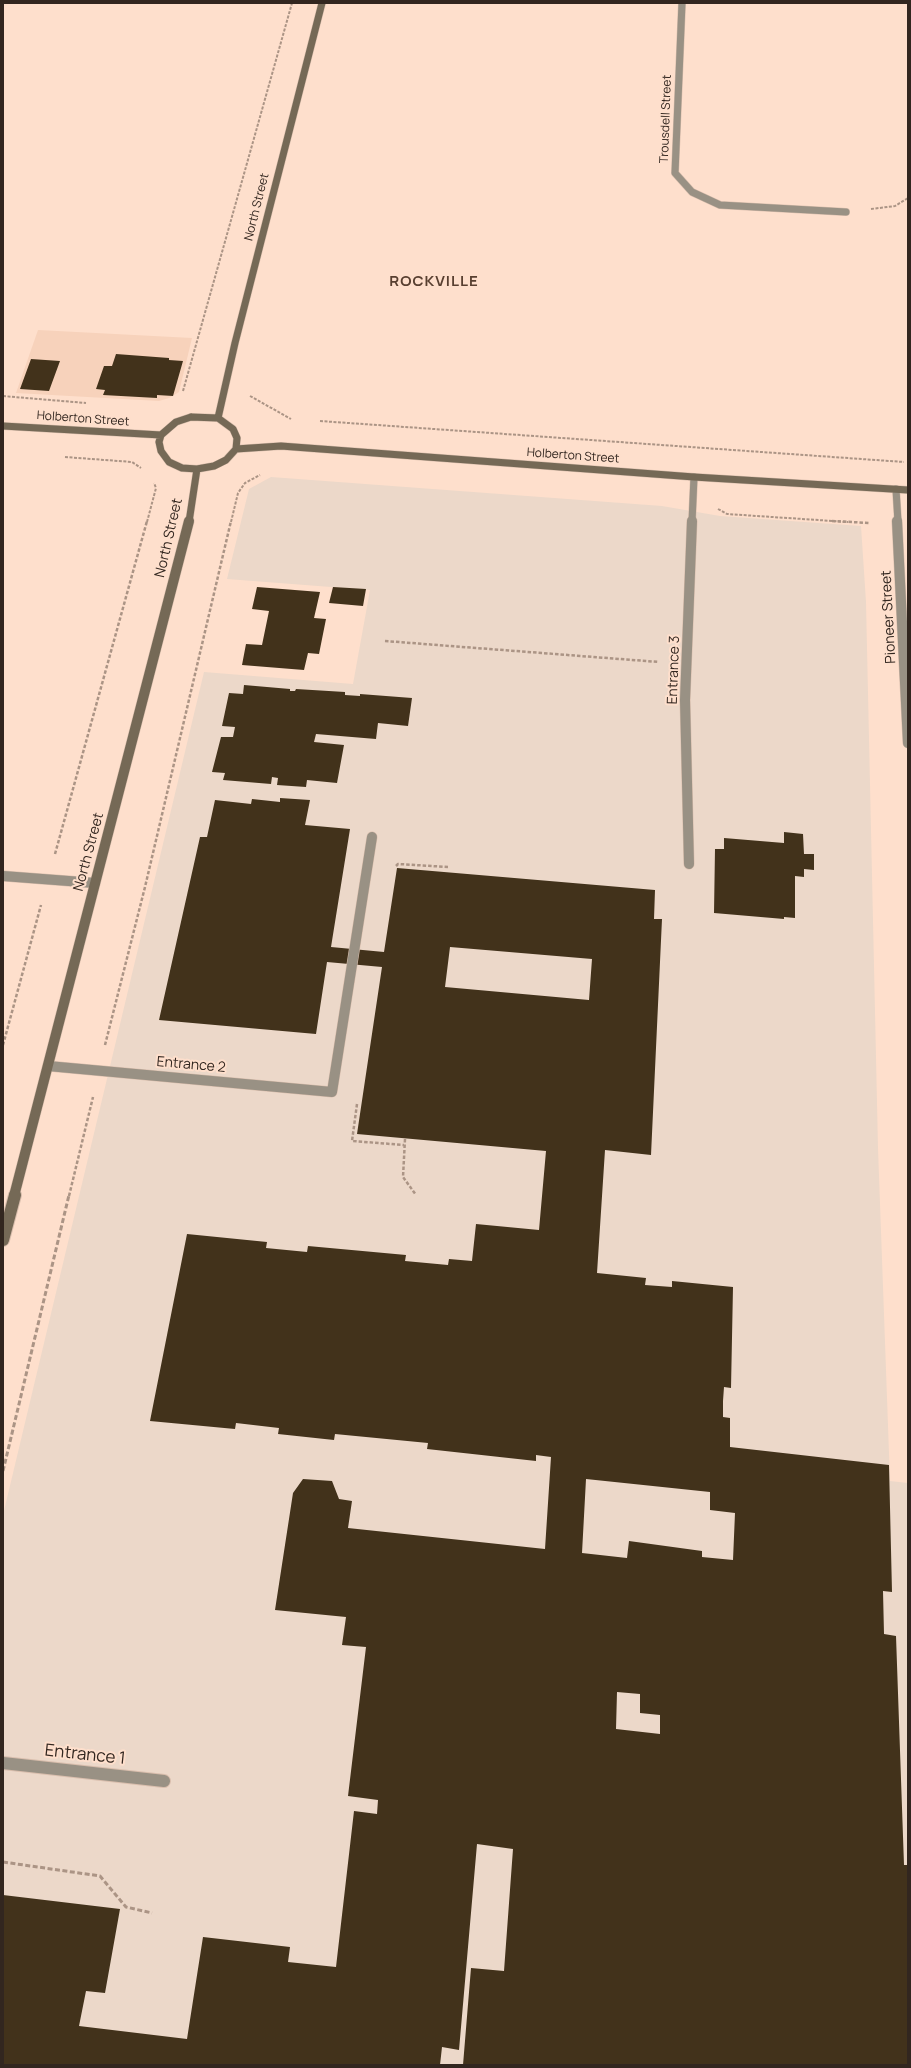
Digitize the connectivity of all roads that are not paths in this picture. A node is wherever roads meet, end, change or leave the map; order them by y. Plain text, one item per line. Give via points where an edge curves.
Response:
1 (322, 3) edge
2 (682, 3) edge
3 (846, 212) road end
4 (218, 418) junction
5 (3, 426) edge
6 (161, 435) junction
7 (236, 449) junction
8 (197, 469) junction
9 (694, 477) junction
10 (896, 489) junction
11 (908, 490) edge
12 (908, 743) edge
13 (372, 837) dead end
14 (689, 864) dead end
15 (3, 876) edge
16 (95, 883) junction
17 (48, 1066) junction
18 (3, 1240) edge
19 (3, 1763) edge
20 (164, 1781) dead end

1 - 4 street, North Street
2 - 3 street, Trousdell Street via 675,173 692,192 720,205
4 - 6 street via 192,417 176,422
4 - 7 street via 233,429 237,438
5 - 6 street, Holberton Street
6 - 8 street via 160,451 169,462 182,468
7 - 8 street via 226,460 214,466
7 - 9 street, Holberton Street via 281,446
8 - 16 street, North Street via 188,526
9 - 10 street, Holberton Street
9 - 14 street, Entrance 3 via 685,700
10 - 11 street, Holberton Street
10 - 12 street, Pioneer Street
13 - 17 street, Entrance 2 via 332,1092
15 - 16 street
16 - 17 street, North Street
17 - 18 street, North Street
19 - 20 street, Entrance 1

